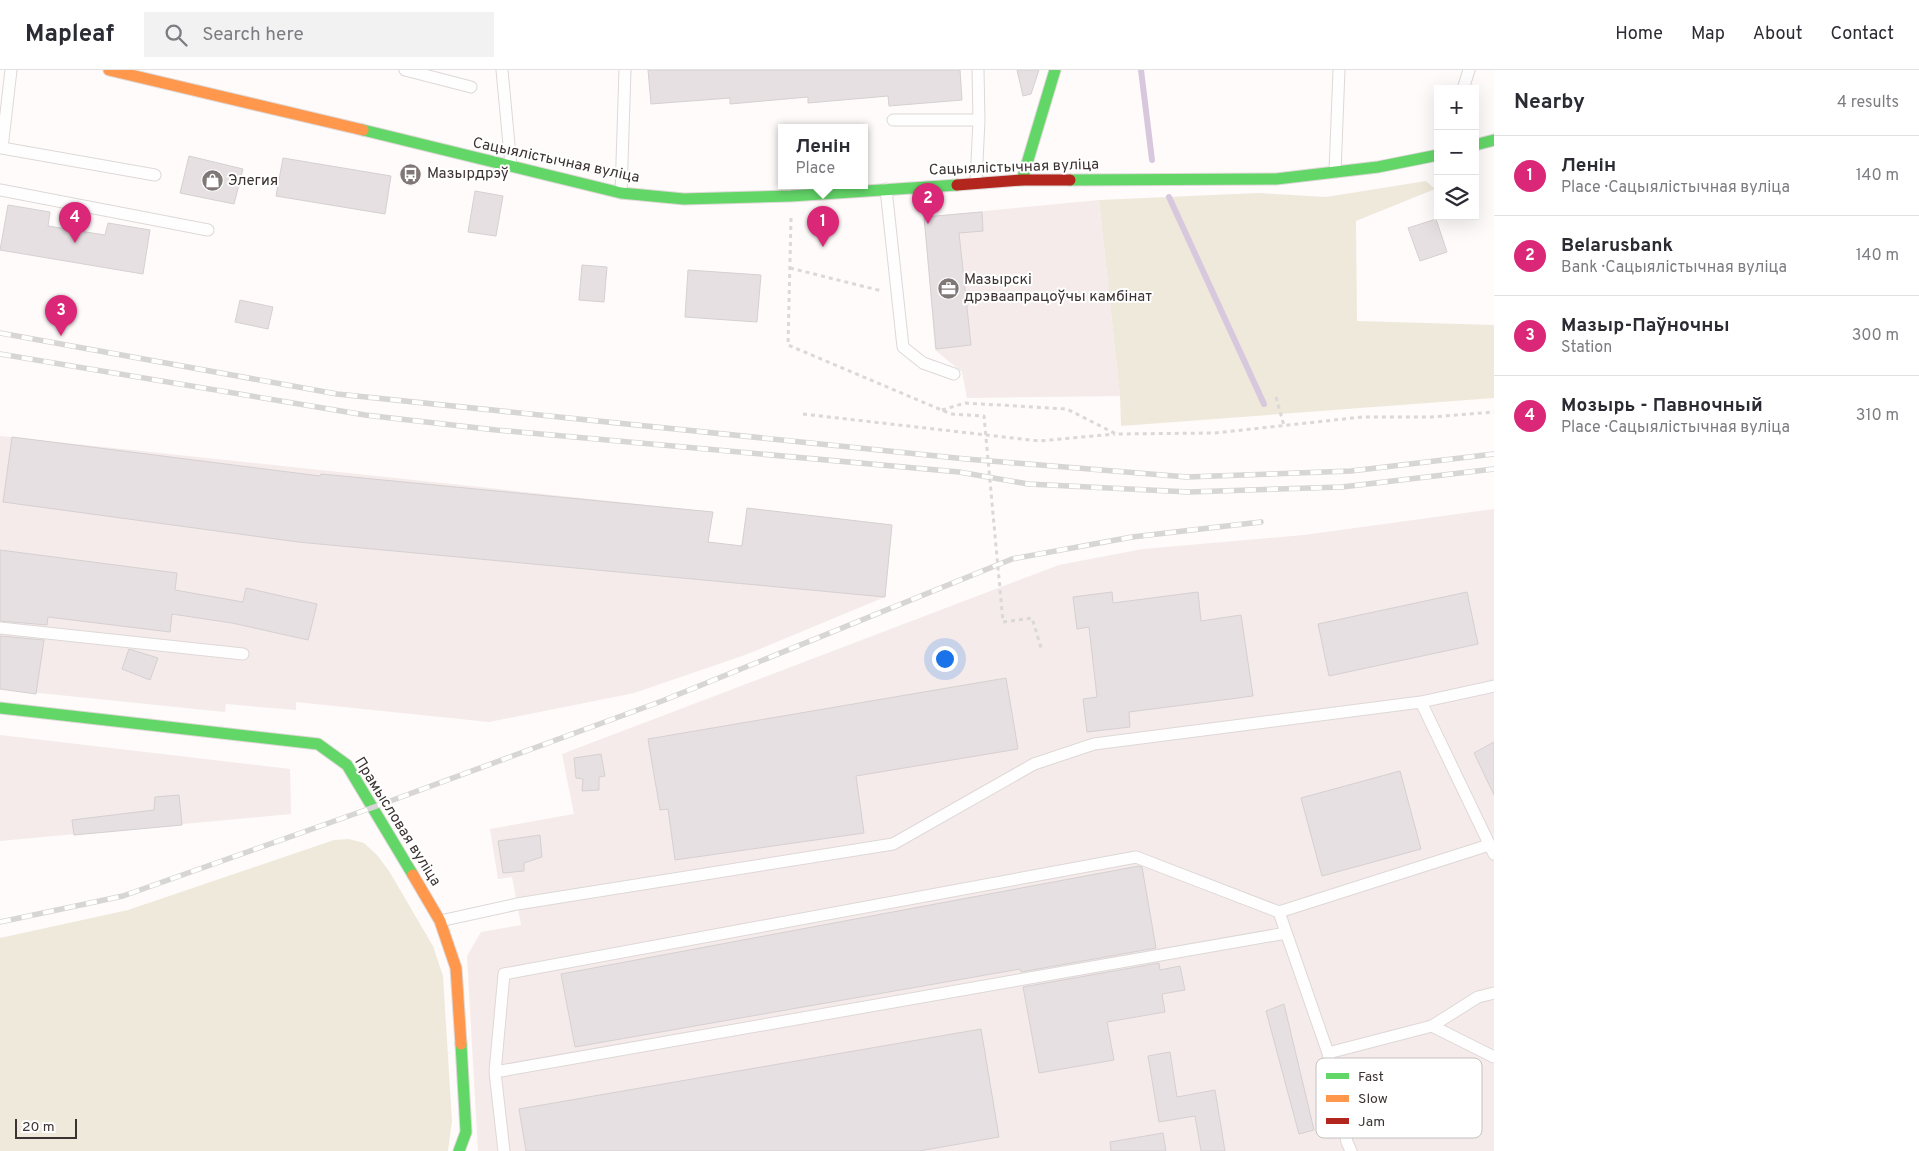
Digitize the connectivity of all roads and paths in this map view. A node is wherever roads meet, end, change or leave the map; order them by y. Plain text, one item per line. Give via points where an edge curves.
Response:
1 (11, 70) edge
2 (109, 70) edge
3 (405, 70) edge
4 (502, 70) edge
5 (625, 70) edge
6 (978, 70) edge
7 (1054, 70) edge
8 (1339, 70) edge
9 (1469, 70) edge
10 (1464, 85) edge
11 (471, 87) dead end
12 (892, 120) dead end
13 (979, 120) junction
14 (1494, 140) edge
15 (1479, 144) edge
16 (1, 149) edge
17 (1434, 156) edge
18 (512, 168) junction
19 (1335, 172) junction
20 (155, 175) dead end
21 (1022, 180) junction
22 (976, 183) junction
23 (886, 189) junction
24 (0, 190) edge
25 (621, 194) junction
26 (791, 196) junction
27 (208, 230) dead end
28 (790, 268) junction
29 (898, 294) junction
30 (954, 374) dead end
31 (1276, 397) dead end
32 (942, 410) junction
33 (1494, 412) edge
34 (803, 414) dead end
35 (1284, 426) junction
36 (1116, 434) junction
37 (0, 628) edge
38 (1042, 651) dead end
39 (243, 654) dead end
40 (1494, 686) edge
41 (1421, 702) junction
42 (0, 708) edge
43 (1492, 850) edge
44 (1278, 912) junction
45 (440, 921) junction
46 (1286, 933) junction
47 (1494, 993) edge
48 (1432, 1026) junction
49 (1328, 1053) junction
50 (1494, 1057) edge
51 (1329, 1058) edge
52 (495, 1072) junction
53 (1346, 1138) edge
54 (459, 1151) edge
55 (504, 1151) edge
56 (1352, 1151) edge

1 - 16 lane
2 - 18 street, Сацыялістычная вуліца
3 - 11 lane
4 - 18 lane
5 - 25 lane
6 - 13 lane
7 - 21 street
8 - 19 lane
9 - 10 lane
12 - 13 lane
13 - 22 lane
14 - 15 street
16 - 20 lane
17 - 19 street, Сацыялістычная вуліца via 1378,168
18 - 25 street, Сацыялістычная вуліца
19 - 21 street, Сацыялістычная вуліца via 1276,179
21 - 22 street, Сацыялістычная вуліца
22 - 23 street, Сацыялістычная вуліца
23 - 26 street, Сацыялістычная вуліца
23 - 29 lane
24 - 27 lane
25 - 26 street, Сацыялістычная вуліца via 684,199
26 - 28 path
28 - 29 path
28 - 32 path via 788,345
29 - 30 lane via 903,347 923,363
31 - 35 path
32 - 36 path via 965,403 1067,409
32 - 38 path, bridge via 951,414 984,416 1003,622 1032,618
33 - 35 path via 1432,417 1362,417
34 - 36 path via 1039,440
35 - 36 path via 1215,433
37 - 39 lane
40 - 41 lane
41 - 43 lane
41 - 45 lane via 1094,744 1034,764 893,844 517,904
42 - 45 street, Прамысловая вуліца via 318,744 347,765
43 - 44 lane
44 - 46 lane
44 - 52 lane via 1136,857 504,974
45 - 54 street, Прамысловая вуліца via 456,968 466,1132
46 - 49 lane
46 - 52 lane
47 - 48 lane via 1478,997
48 - 49 lane
48 - 50 lane
49 - 51 lane
52 - 55 lane
53 - 56 lane

